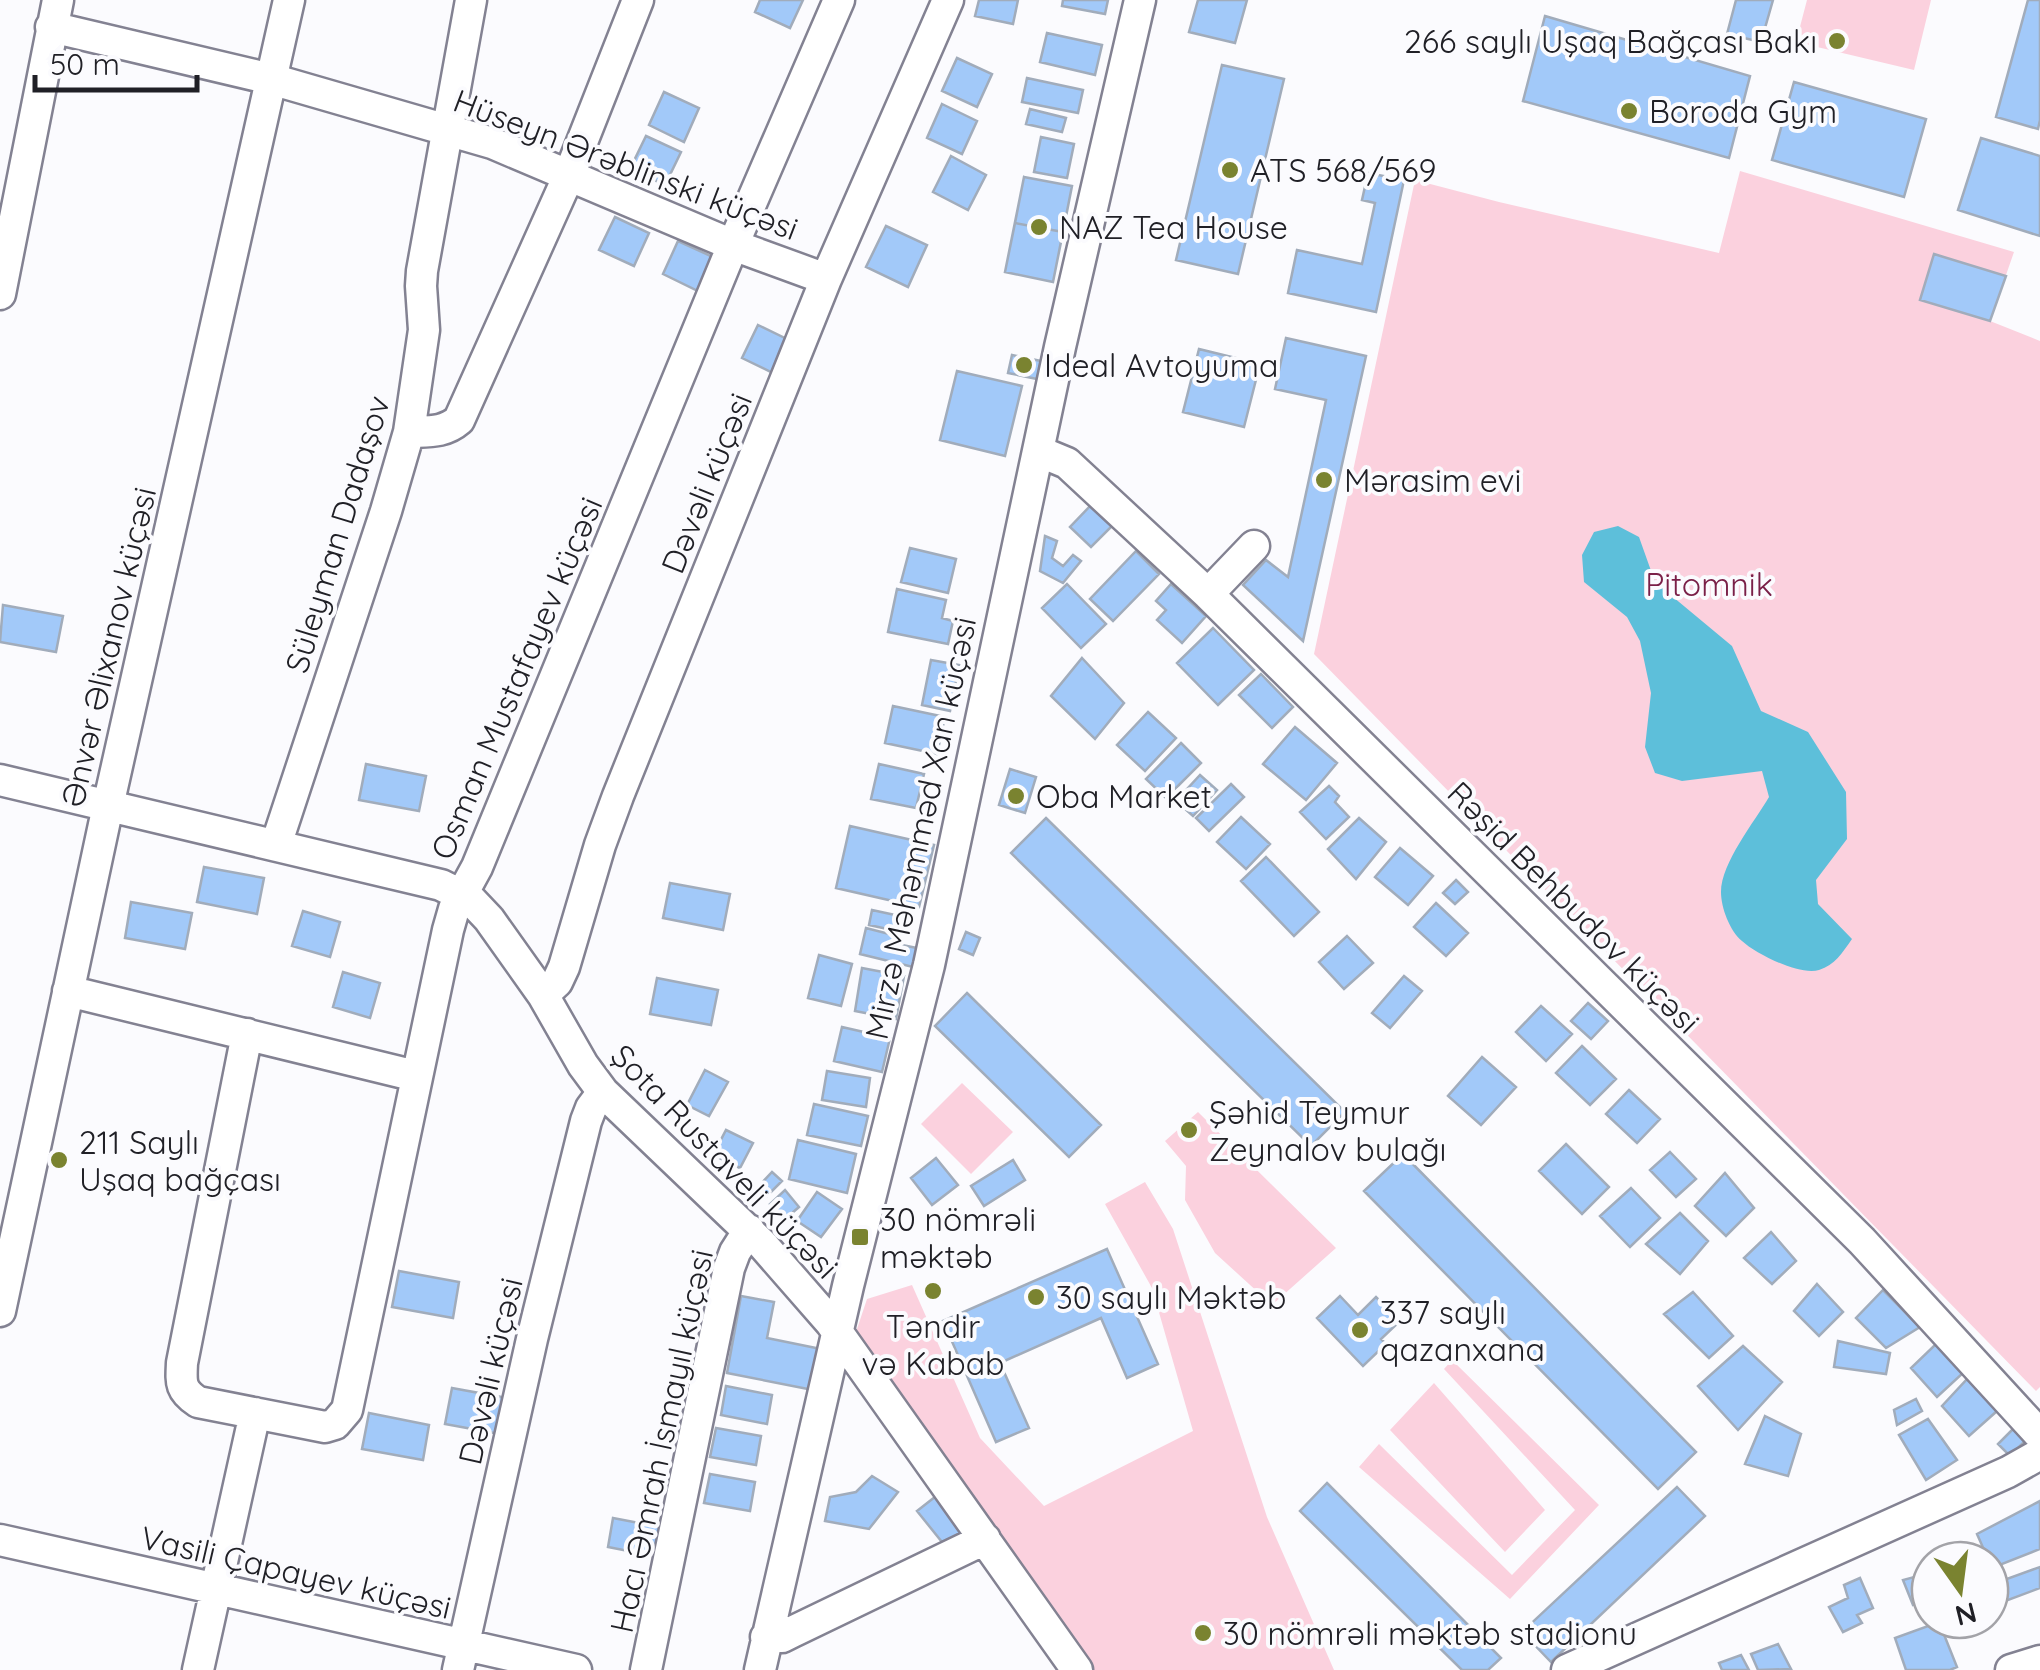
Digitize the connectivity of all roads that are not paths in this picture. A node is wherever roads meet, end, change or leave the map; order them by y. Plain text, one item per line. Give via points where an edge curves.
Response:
1 (289, 0) edge
2 (471, 0) edge
3 (638, 0) edge
4 (839, 0) edge
5 (948, 0) edge
6 (1140, 0) edge
7 (55, 13) edge
8 (271, 80) junction
9 (449, 130) junction
10 (569, 174) junction
11 (733, 245) junction
12 (826, 279) junction
13 (0, 294) edge
14 (409, 432) junction
15 (1038, 451) junction
16 (1254, 546) dead end
17 (1208, 594) junction
18 (0, 780) edge
19 (108, 806) junction
20 (276, 845) junction
21 (462, 894) junction
22 (68, 992) junction
23 (543, 995) junction
24 (246, 1034) junction
25 (416, 1076) junction
26 (603, 1092) junction
27 (749, 1230) junction
28 (0, 1311) edge
29 (838, 1331) junction
30 (255, 1414) junction
31 (2037, 1425) edge
32 (2040, 1454) edge
33 (984, 1539) junction
34 (0, 1540) edge
35 (216, 1589) junction
36 (766, 1637) junction
37 (460, 1658) edge
38 (2040, 1662) edge
39 (198, 1670) edge
40 (576, 1670) edge
41 (646, 1670) edge
42 (760, 1670) edge
43 (1077, 1670) edge
44 (1567, 1670) edge
45 (2010, 1670) edge

1 - 8 street, Ənvər Əlixanov küçəsi
2 - 9 street, Süleyman Dadaşov
3 - 10 street
4 - 11 street, Osman Mustafayev küçəsi
5 - 12 street, Dəvəli küçəsi
6 - 15 street, Mirzə Məhəmməd Xan küçəsi
7 - 8 street, Hüseyn Ərəblinski küçəsi
7 - 13 street
8 - 9 street, Hüseyn Ərəblinski küçəsi
8 - 19 street, Ənvər Əlixanov küçəsi
9 - 10 street, Hüseyn Ərəblinski küçəsi
9 - 14 street, Süleyman Dadaşov via 420,286 424,330
10 - 11 street, Hüseyn Ərəblinski küçəsi
10 - 14 street via 460,420 440,431
11 - 12 street, Hüseyn Ərəblinski küçəsi
11 - 21 street, Osman Mustafayev küçəsi
12 - 23 street, Dəvəli küçəsi via 618,796 564,967
14 - 20 street, Süleyman Dadaşov
15 - 17 street, Rəşid Behbudov küçəsi via 1067,463
15 - 29 street, Mirzə Məhəmməd Xan küçəsi via 929,964
16 - 17 street
17 - 31 street, Rəşid Behbudov küçəsi via 1862,1241
18 - 19 street, Şota Rustaveli küçəsi
19 - 20 street, Şota Rustaveli küçəsi
19 - 22 street, Ənvər Əlixanov küçəsi
20 - 21 street, Şota Rustaveli küçəsi
21 - 23 street, Şota Rustaveli küçəsi via 490,919
21 - 25 street, Osman Mustafayev küçəsi
22 - 24 street
22 - 28 street, Ənvər Əlixanov küçəsi
23 - 26 street, Şota Rustaveli küçəsi
24 - 25 street
24 - 30 street via 181,1382 198,1402
25 - 30 street, Osman Mustafayev küçəsi via 347,1410 325,1428
26 - 27 street, Şota Rustaveli küçəsi
26 - 37 street, Dəvəli küçəsi via 586,1121
27 - 29 street, Şota Rustaveli küçəsi
27 - 41 street, Hacı Əmrah İsmayıl küçəsi via 729,1268
29 - 33 street, Şota Rustaveli küçəsi
29 - 36 street, Mirzə Məhəmməd Xan küçəsi
30 - 35 street
32 - 44 street
33 - 36 street via 792,1632
33 - 43 street, Şota Rustaveli küçəsi
34 - 35 street, Vasili Çapayev küçəsi
35 - 37 street, Vasili Çapayev küçəsi
35 - 39 street
36 - 42 street, Mirzə Məhəmməd Xan küçəsi
37 - 40 street, Vasili Çapayev küçəsi
38 - 45 street

